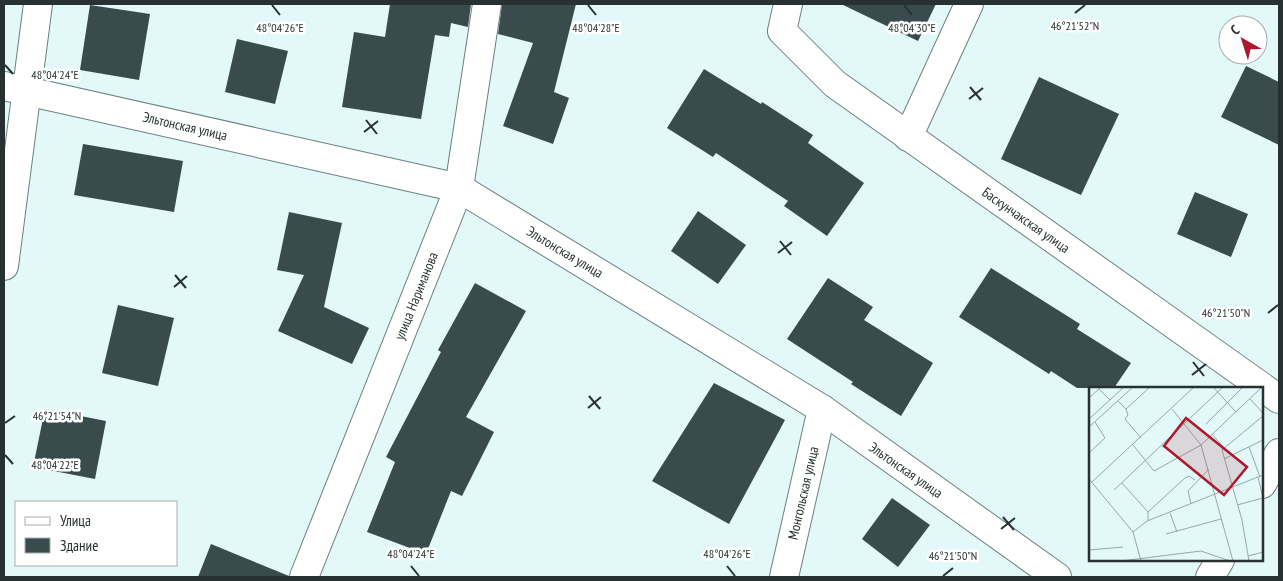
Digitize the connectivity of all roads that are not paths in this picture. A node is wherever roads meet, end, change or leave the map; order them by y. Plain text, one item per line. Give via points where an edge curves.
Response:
1 (38, 4) edge
2 (487, 4) edge
3 (788, 4) edge
4 (969, 4) edge
5 (15, 88) edge
6 (908, 137) junction
7 (459, 188) junction
8 (4, 266) edge
9 (1262, 387) edge
10 (1263, 388) edge
11 (1279, 399) edge
12 (822, 409) junction
13 (1279, 453) edge
14 (1263, 482) edge
15 (1219, 561) edge
16 (304, 577) edge
17 (784, 577) edge
18 (1058, 577) edge
19 (1210, 577) edge

1 - 5 street
2 - 7 street, улица Нариманова
3 - 6 street, Баскунчакская улица via 782,31 835,84
4 - 6 street
5 - 7 street, Эльтонская улица
5 - 8 street
6 - 9 street, Баскунчакская улица
7 - 12 street, Эльтонская улица
7 - 16 street, улица Нариманова
10 - 11 street, Баскунчакская улица
12 - 17 street, Монгольская улица
12 - 18 street, Эльтонская улица
13 - 14 street
15 - 19 street

